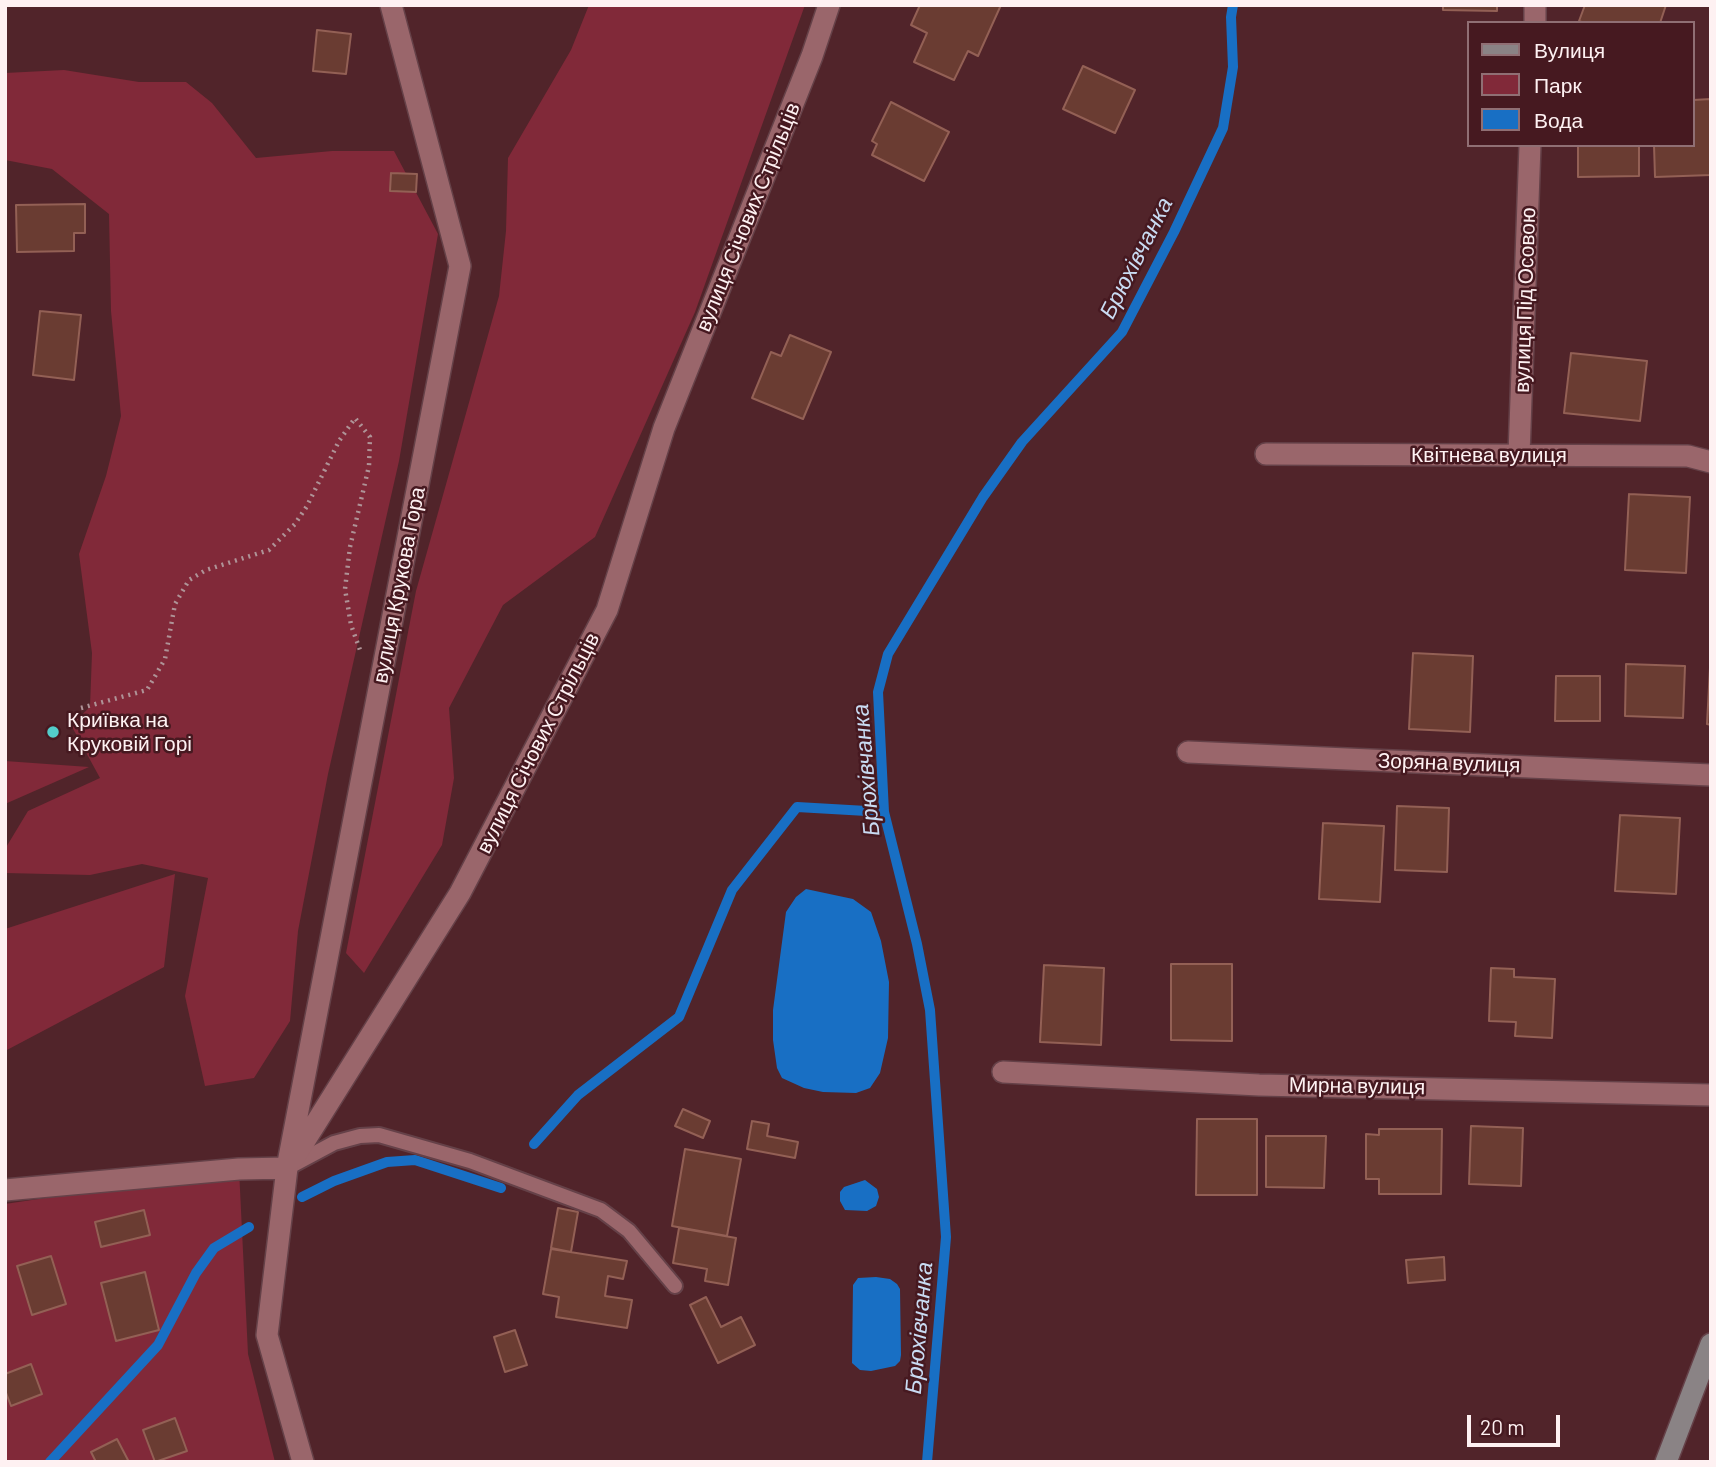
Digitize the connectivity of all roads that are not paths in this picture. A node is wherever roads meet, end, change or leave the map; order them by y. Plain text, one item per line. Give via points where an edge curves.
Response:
1 (391, 5) edge
2 (829, 5) edge
3 (1530, 147) edge
4 (1266, 454) dead end
5 (1519, 456) junction
6 (1711, 462) edge
7 (1188, 752) dead end
8 (1711, 775) edge
9 (1003, 1072) dead end
10 (1711, 1095) edge
11 (287, 1168) junction
12 (5, 1190) edge
13 (675, 1286) dead end
14 (1711, 1343) edge
15 (303, 1462) edge
16 (1666, 1462) edge

1 - 11 street, вулиця Крукова Гора via 460,266
2 - 11 street, вулиця Січових Стрільців via 664,428 607,610 460,893
3 - 5 street, вулиця Під Осовою
4 - 5 street, Квітнева вулиця
5 - 6 street, Квітнева вулиця via 1688,456
7 - 8 street, Зоряна вулиця
9 - 10 street, Мирна вулиця via 1259,1085
11 - 12 street
11 - 13 lane via 334,1143 379,1135 470,1161 601,1210 629,1231
11 - 15 street, вулиця Січових Стрільців via 267,1335
14 - 16 street

